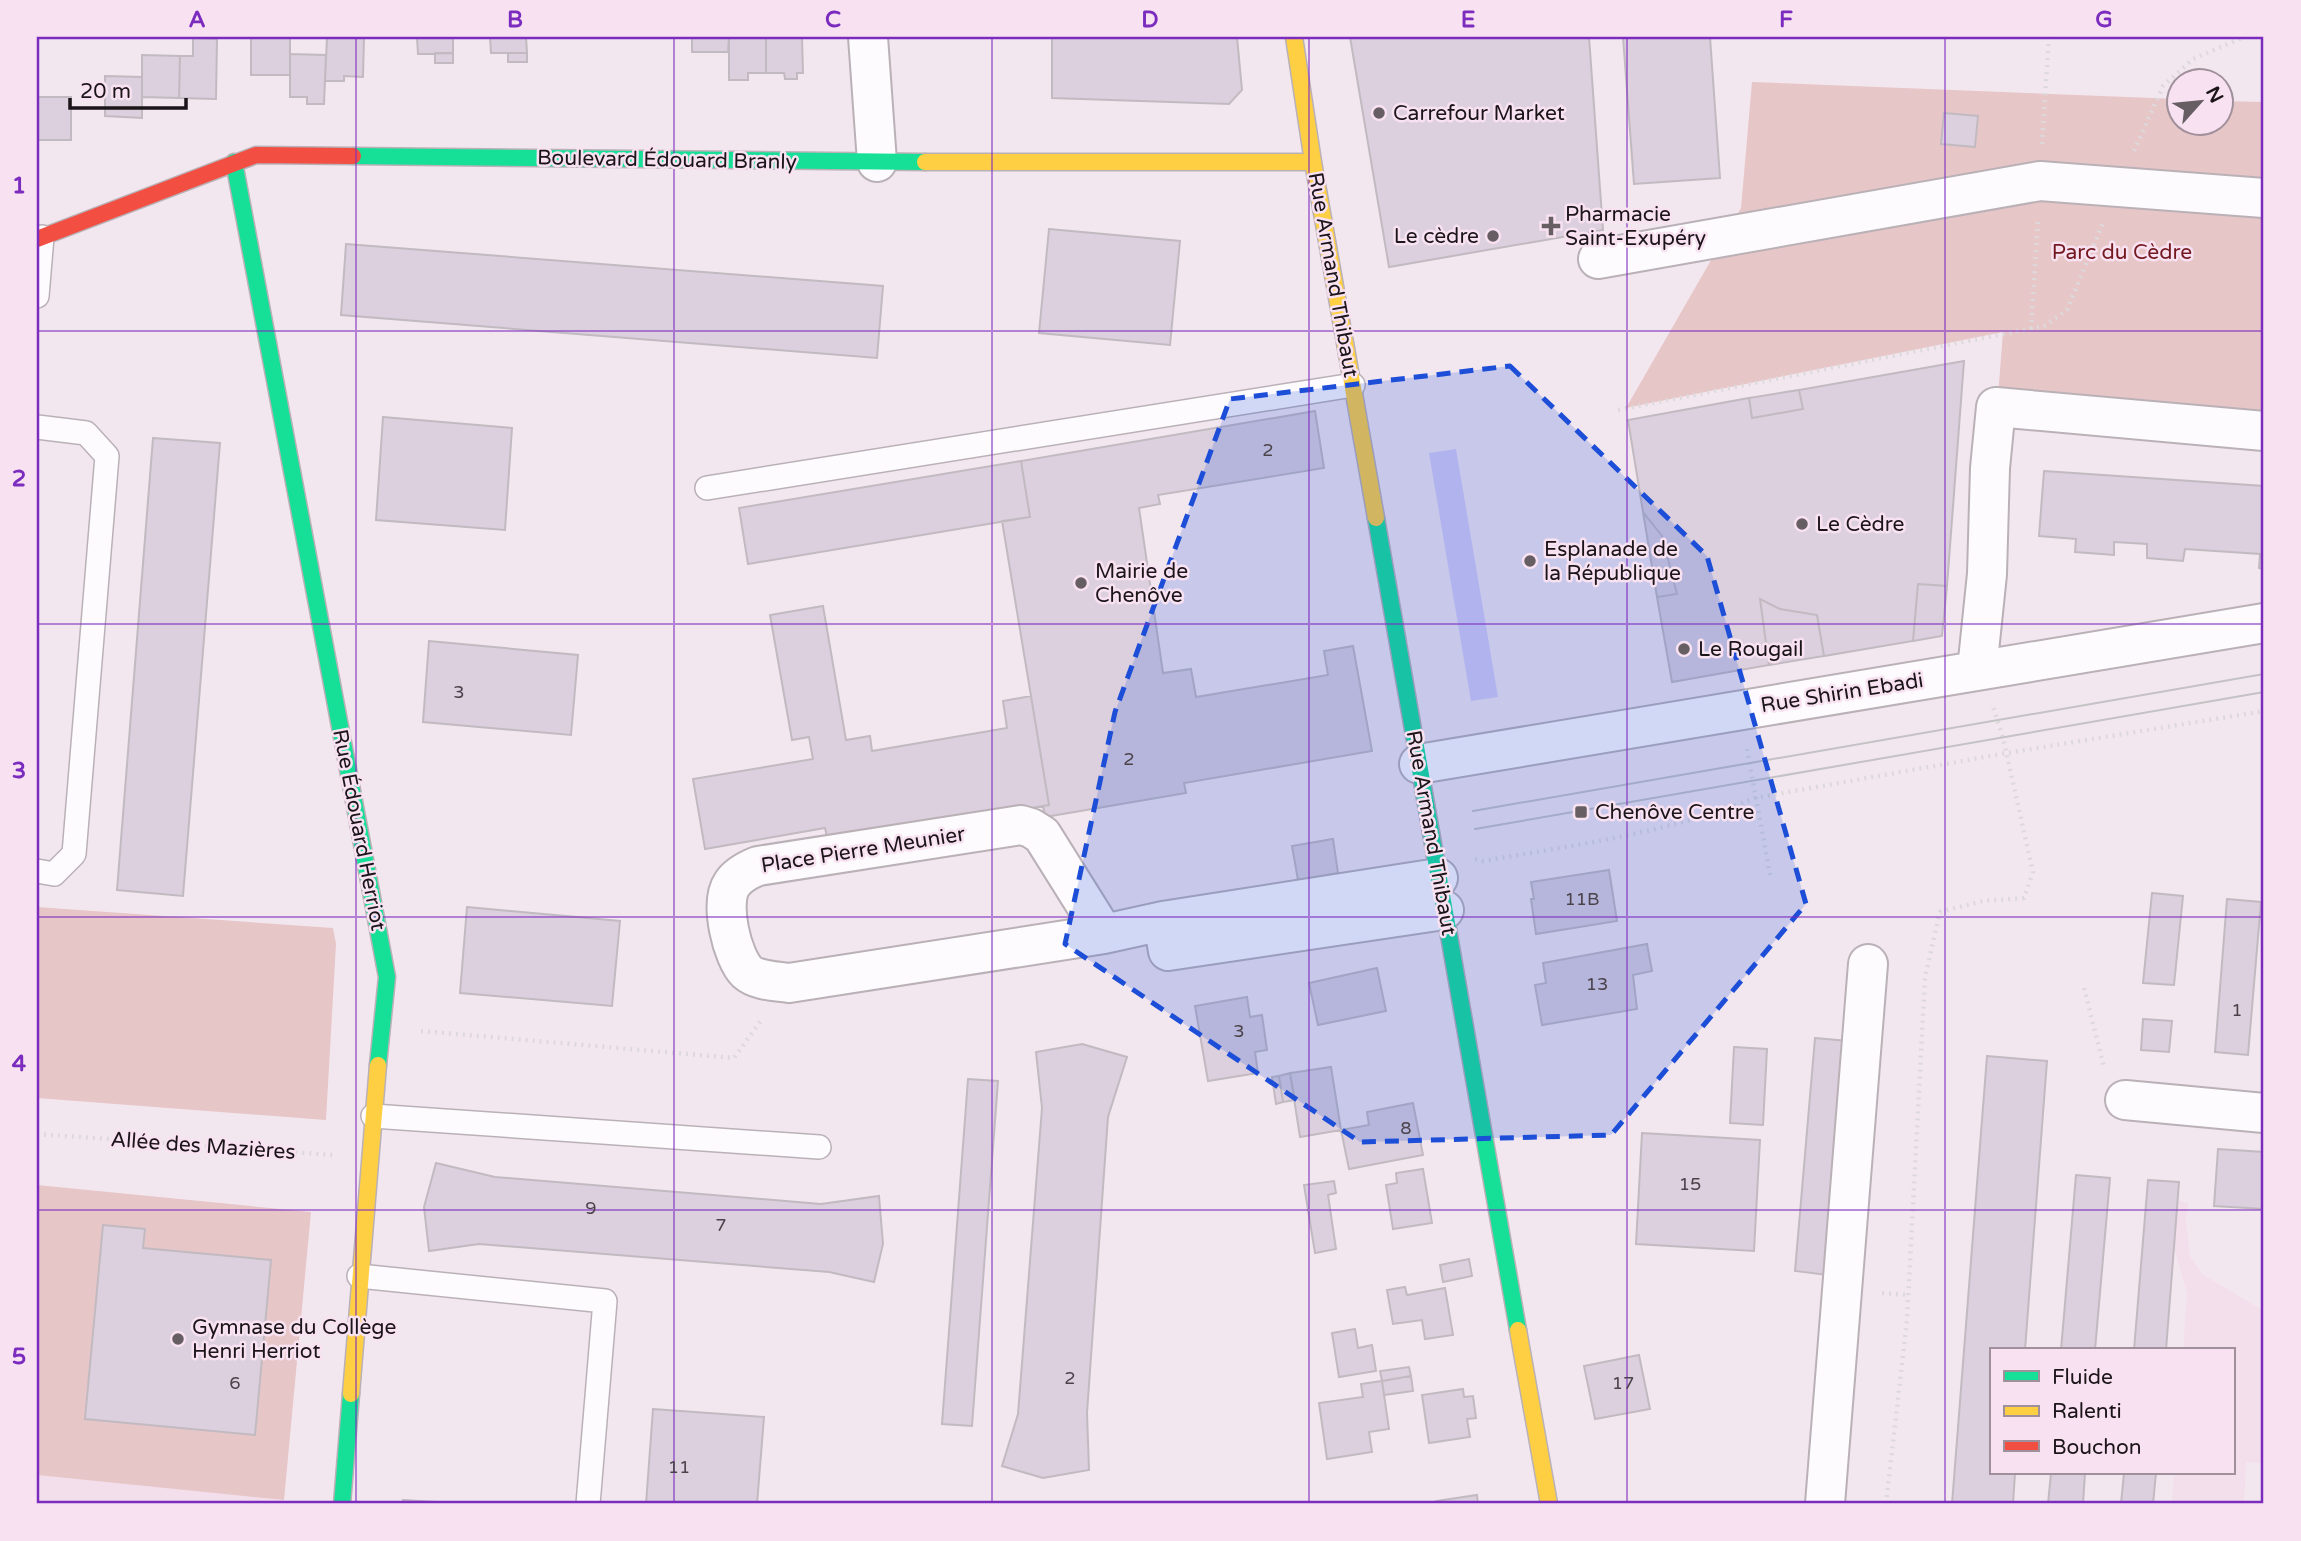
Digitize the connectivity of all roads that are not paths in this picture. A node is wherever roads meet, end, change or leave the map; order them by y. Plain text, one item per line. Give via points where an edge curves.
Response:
1 (868, 37) edge
2 (1293, 37) edge
3 (234, 162) junction
4 (877, 162) junction
5 (1313, 162) junction
6 (2264, 198) edge
7 (39, 238) edge
8 (1598, 259) dead end
9 (37, 296) edge
10 (1353, 385) junction
11 (37, 427) edge
12 (2264, 431) edge
13 (707, 488) dead end
14 (2264, 622) edge
15 (1984, 687) junction
16 (1419, 764) junction
17 (37, 872) edge
18 (1439, 880) junction
19 (1104, 934) junction
20 (1868, 964) dead end
21 (2125, 1100) road end
22 (2264, 1113) edge
23 (373, 1116) junction
24 (819, 1147) dead end
25 (359, 1276) junction
26 (342, 1504) edge
27 (588, 1504) edge
28 (1549, 1504) edge
29 (1825, 1504) edge

1 - 4 street
2 - 5 street, Rue Armand Thibaut
3 - 4 street, Boulevard Édouard Branly via 256,155
3 - 7 street, Boulevard Édouard Branly
3 - 23 street, Rue Édouard Herriot via 387,977
4 - 5 street, Boulevard Édouard Branly
5 - 10 street, Rue Armand Thibaut
6 - 8 street via 2040,181
7 - 9 lane
10 - 13 lane
10 - 16 street, Rue Armand Thibaut
11 - 17 lane via 86,433 107,456 75,854 54,874
12 - 15 street via 1996,407
14 - 15 street, Rue Shirin Ebadi
15 - 16 street, Rue Shirin Ebadi via 1741,710
16 - 18 street, Rue Armand Thibaut
18 - 19 street, Place Pierre Meunier via 1168,951 1163,921
18 - 28 street, Rue Armand Thibaut
19 - 19 street, Place Pierre Meunier via 1042,835 1021,825 758,866 737,879 726,897 733,950 748,973 789,983
20 - 29 street
21 - 22 street
23 - 24 lane
23 - 25 street, Rue Édouard Herriot
25 - 26 street, Rue Édouard Herriot
25 - 27 lane via 605,1301

